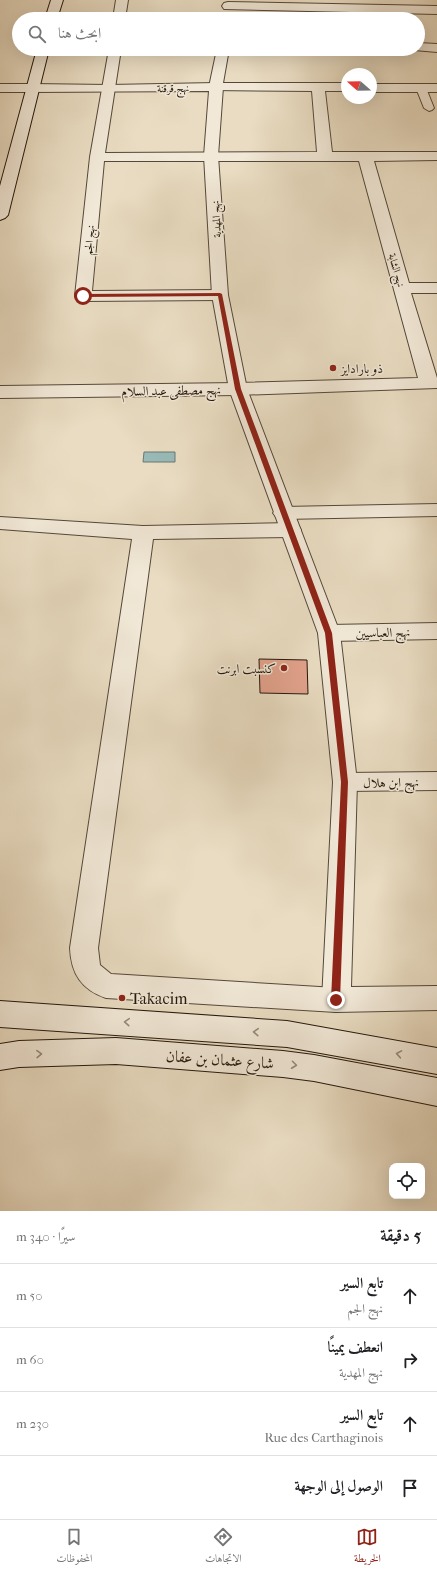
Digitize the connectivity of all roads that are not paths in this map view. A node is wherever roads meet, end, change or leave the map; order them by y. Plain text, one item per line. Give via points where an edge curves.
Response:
1 (57, 0) edge
2 (122, 0) edge
3 (228, 3) edge
4 (437, 10) edge
5 (53, 12) edge
6 (120, 12) edge
7 (425, 47) edge
8 (437, 48) edge
9 (40, 56) edge
10 (114, 56) edge
11 (222, 56) edge
12 (216, 87) junction
13 (318, 87) junction
14 (341, 87) edge
15 (0, 88) edge
16 (31, 88) junction
17 (377, 88) edge
18 (421, 88) junction
19 (437, 88) edge
20 (109, 89) junction
21 (429, 108) dead end
22 (97, 156) junction
23 (211, 156) junction
24 (325, 156) junction
25 (365, 156) junction
26 (437, 156) edge
27 (0, 215) edge
28 (402, 288) junction
29 (437, 288) edge
30 (220, 294) junction
31 (432, 383) edge
32 (238, 389) junction
33 (0, 392) edge
34 (437, 510) edge
35 (287, 521) junction
36 (0, 523) edge
37 (143, 533) junction
38 (437, 631) edge
39 (329, 633) junction
40 (437, 781) edge
41 (344, 782) junction
42 (437, 998) edge
43 (336, 1000) junction
44 (0, 1014) edge
45 (0, 1057) edge
46 (437, 1061) edge
47 (437, 1092) edge

1 - 5 street
2 - 6 street
3 - 4 street
7 - 8 street
9 - 16 street
10 - 20 street, نهج الجم
11 - 12 street, نهج المهدية
12 - 13 street, نهج قرقنة
12 - 20 street, نهج قرقنة
12 - 23 street, نهج المهدية
13 - 14 street, نهج قرقنة
13 - 24 street
15 - 16 street, نهج قرقنة
16 - 20 street, نهج قرقنة
16 - 27 street
17 - 18 street
18 - 19 street
18 - 21 lane
20 - 22 street, نهج الجم
22 - 23 street
22 - 30 street, نهج الجم via 83,296
23 - 24 street
23 - 30 street, نهج المهدية
24 - 25 street
25 - 26 street
25 - 28 street, نهج الشابة
28 - 29 street
28 - 31 street, نهج الشابة
30 - 32 street, نهج المهدية
31 - 32 street, نهج مصطفى عبد السلام
32 - 33 street, نهج مصطفى عبد السلام
32 - 35 street, نهج المهدية
34 - 35 street
35 - 37 street
35 - 39 street, نهج المهدية
36 - 37 street
37 - 43 street via 84,948 85,967 92,978 106,986
38 - 39 street, نهج العباسيين
39 - 41 street, نهج المهدية
40 - 41 street, نهج ابن هلال
41 - 43 street, نهج المهدية
42 - 43 street
46 -> 44 street via 287,1034
45 -> 47 street, شارع عثمان بن عفان via 19,1054 116,1051 283,1064

